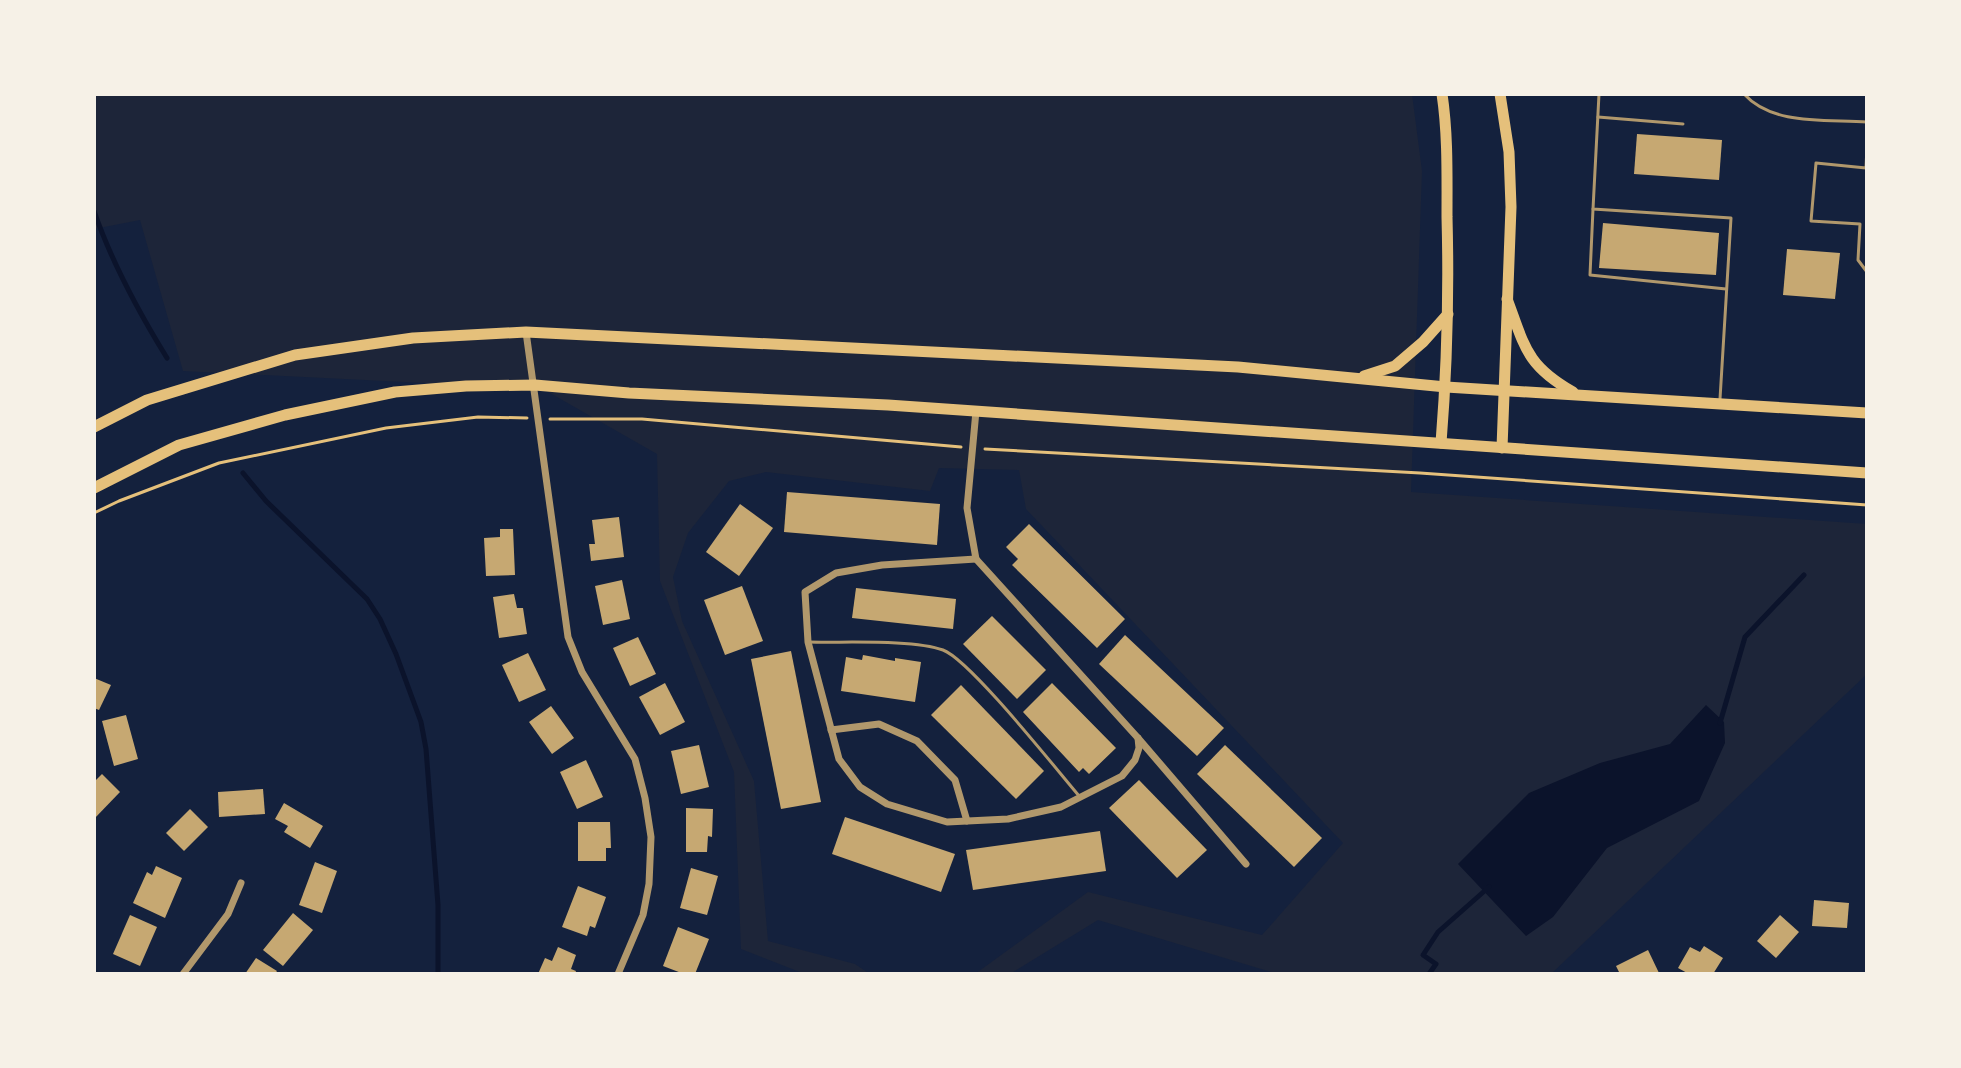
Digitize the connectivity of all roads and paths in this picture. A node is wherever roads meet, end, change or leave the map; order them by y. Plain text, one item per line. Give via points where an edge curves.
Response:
1 (1442, 94) edge
2 (1500, 94) edge
3 (1599, 94) edge
4 (1744, 94) edge
5 (1598, 117) junction
6 (1867, 122) edge
7 (1683, 124) dead end
8 (1867, 146) edge
9 (1866, 168) edge
10 (1593, 209) junction
11 (1867, 272) edge
12 (1726, 289) junction
13 (1507, 299) junction
14 (1448, 314) junction
15 (526, 332) junction
16 (1359, 378) junction
17 (535, 385) junction
18 (1446, 387) junction
19 (1503, 389) junction
20 (1577, 394) junction
21 (1720, 403) junction
22 (976, 411) junction
23 (1867, 413) edge
24 (539, 418) junction
25 (94, 427) edge
26 (1441, 443) junction
27 (973, 448) junction
28 (1502, 448) junction
29 (1867, 473) edge
30 (94, 488) edge
31 (1867, 505) edge
32 (94, 513) edge
33 (976, 559) junction
34 (808, 642) junction
35 (831, 730) junction
36 (1138, 738) junction
37 (1080, 797) junction
38 (967, 821) junction
39 (1246, 864) dead end
40 (241, 883) dead end
41 (183, 974) edge
42 (618, 974) edge

1 - 14 main road
2 - 13 main road via 1511,207
3 - 5 lane
4 - 6 lane via 1778,116
5 - 7 lane
5 - 10 lane
8 - 9 lane
9 - 11 lane via 1816,163 1811,221 1860,224 1858,260
10 - 12 lane via 1590,275
10 - 12 lane via 1731,218
12 - 21 lane
13 - 19 main road
13 - 20 main road via 1529,355 1547,377
14 - 16 main road via 1395,366
14 - 18 main road
15 - 16 main road via 1238,367
15 - 17 street
15 - 25 main road via 413,338 295,355 147,400
16 - 18 main road
17 - 22 main road
17 - 24 street
17 - 30 main road via 395,392 285,415 179,445
18 - 19 main road
18 - 26 main road
19 - 20 main road
19 - 28 main road
20 - 21 main road
21 - 23 main road
22 - 26 main road
22 - 27 street
24 - 27 path via 642,419
24 - 32 path via 478,417 386,428 219,463
24 - 42 street via 568,637 582,672 635,759 651,837 643,915
26 - 28 main road
27 - 31 path
27 - 33 street via 967,508
28 - 29 main road
33 - 34 street via 836,573 805,592
33 - 36 street
34 - 35 street
34 - 37 lane via 947,651
35 - 38 street via 839,759 860,787 887,804 947,822
35 - 38 street via 879,724 917,741 955,780
36 - 37 street via 1135,760 1122,776
36 - 39 street
37 - 38 street via 1061,807 1008,819
40 - 41 street via 228,914

